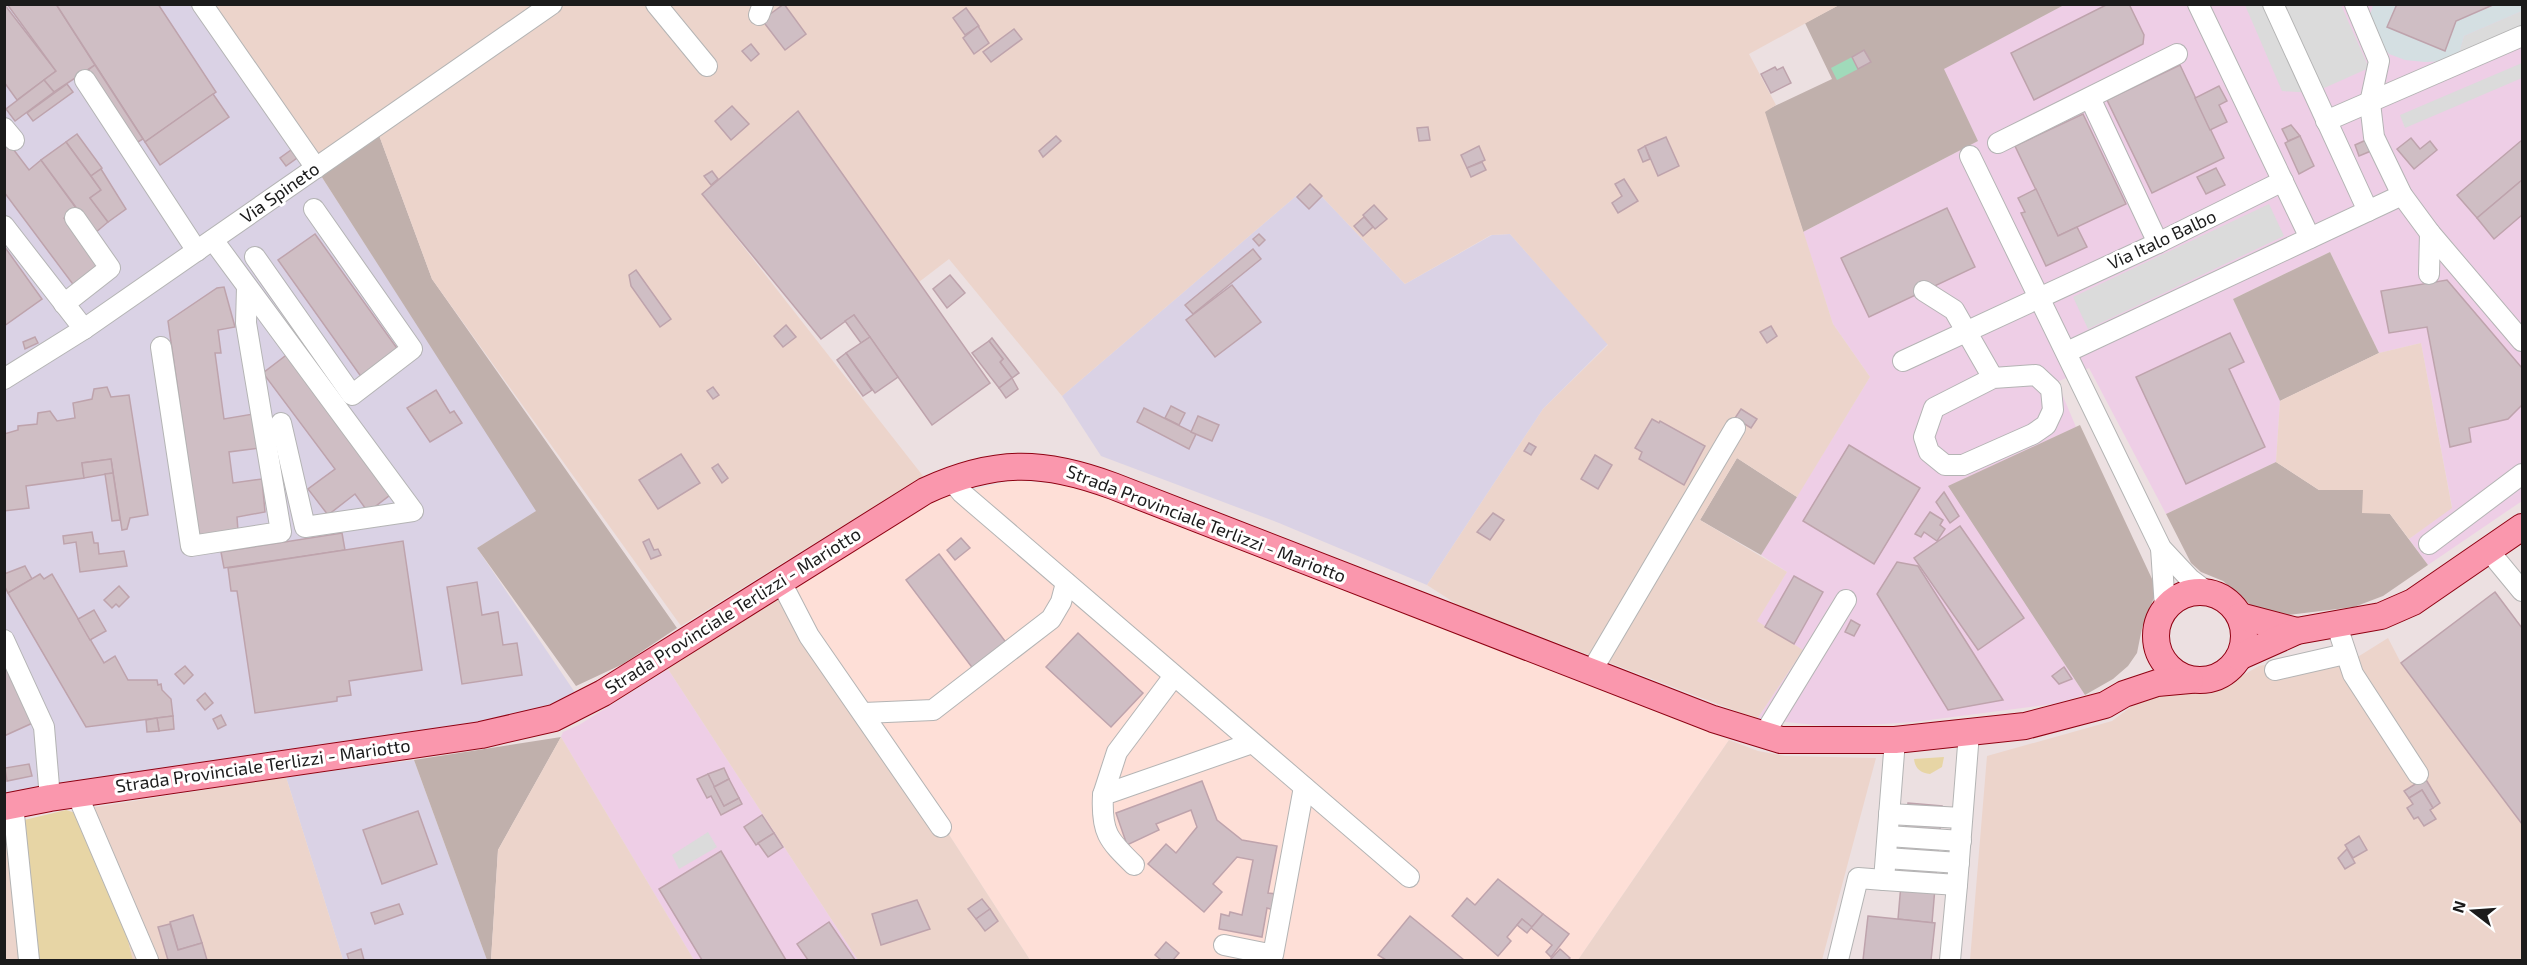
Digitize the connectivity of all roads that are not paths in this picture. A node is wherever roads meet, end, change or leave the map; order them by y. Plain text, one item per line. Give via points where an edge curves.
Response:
1 (202, 4) edge
2 (552, 4) edge
3 (656, 4) edge
4 (2198, 4) edge
5 (2273, 4) edge
6 (2355, 4) edge
7 (2523, 36) edge
8 (2177, 54) dead end
9 (707, 66) dead end
10 (85, 80) dead end
11 (2090, 98) junction
12 (2370, 103) junction
13 (2326, 122) junction
14 (1998, 143) dead end
15 (1970, 156) dead end
16 (316, 168) junction
17 (2283, 181) junction
18 (2402, 195) junction
19 (314, 209) dead end
20 (2368, 211) junction
21 (75, 218) dead end
22 (4, 226) edge
23 (2430, 233) junction
24 (2310, 238) junction
25 (2158, 243) junction
26 (205, 246) junction
27 (255, 257) dead end
28 (2428, 273) dead end
29 (247, 288) junction
30 (1924, 291) dead end
31 (2040, 297) junction
32 (64, 304) junction
33 (84, 329) junction
34 (1966, 331) junction
35 (2523, 341) edge
36 (161, 347) dead end
37 (2067, 352) junction
38 (1903, 361) dead end
39 (1993, 378) junction
40 (4, 379) edge
41 (281, 423) dead end
42 (1735, 428) dead end
43 (2523, 474) edge
44 (951, 480) junction
45 (2523, 528) edge
46 (2429, 544) dead end
47 (2161, 548) junction
48 (2489, 551) junction
49 (780, 580) junction
50 (1066, 583) junction
51 (2206, 591) junction
52 (2523, 591) edge
53 (1846, 600) dead end
54 (2165, 608) junction
55 (2240, 616) junction
56 (2337, 626) junction
57 (2297, 631) junction
58 (4, 640) edge
59 (2155, 642) junction
60 (2345, 654) junction
61 (2239, 657) junction
62 (2275, 670) dead end
63 (1591, 672) junction
64 (1174, 676) junction
65 (2190, 680) junction
66 (2124, 694) junction
67 (864, 713) junction
68 (1969, 733) junction
69 (1763, 736) junction
70 (1895, 740) junction
71 (1252, 743) junction
72 (2418, 774) dead end
73 (1304, 788) junction
74 (77, 794) junction
75 (1103, 795) junction
76 (50, 798) junction
77 (9, 806) edge
78 (1889, 814) junction
79 (1962, 818) junction
80 (941, 827) dead end
81 (1888, 836) junction
82 (1961, 841) junction
83 (1886, 858) junction
84 (1959, 863) junction
85 (1134, 865) dead end
86 (1408, 877) dead end
87 (1884, 880) junction
88 (1957, 885) junction
89 (1224, 945) dead end
90 (29, 960) edge
91 (148, 960) edge
92 (1838, 960) edge
93 (1950, 960) edge

1 - 16 street
2 - 16 street, Via Spineto
3 - 9 street
4 - 17 street
5 - 13 street
6 - 12 street via 2379,61
7 - 12 street
8 - 11 street
10 - 26 street
11 - 14 street
11 - 25 street
12 - 13 street
12 - 18 street via 2374,137
13 - 20 street
15 - 31 street
16 - 26 street, Via Spineto
17 - 24 street
17 - 25 street, Via Italo Balbo
18 - 20 street
18 - 23 street
19 - 27 street via 412,349 352,395
20 - 24 street
21 - 32 street via 110,268
22 - 32 street
23 - 28 street
23 - 35 street
24 - 37 street
25 - 31 street, Via Italo Balbo
26 - 29 street
26 - 33 street, Via Spineto
29 - 36 street via 246,323 281,532 191,546
29 - 41 street via 413,511 304,527
30 - 34 street via 1954,310
31 - 34 street, Via Italo Balbo
31 - 37 street
32 - 33 street
33 - 40 street, Via Spineto
34 - 38 street, Via Italo Balbo
34 - 39 street
37 - 47 street
39 - 39 street via 2036,375 2051,389 2053,410 2046,424 2033,434 1963,465 1945,465 1929,452 1924,436 1934,408
42 - 63 street
43 - 46 street
44 - 49 main road, Strada Provinciale Terlizzi - Mariotto via 925,490
44 - 50 street
44 - 63 main road, Strada Provinciale Terlizzi - Mariotto via 1019,466 1052,467 1080,474
45 - 48 main road, Strada Provinciale Terlizzi - Mariotto
47 - 51 street
47 - 54 street
48 - 52 street
48 - 56 main road, Strada Provinciale Terlizzi - Mariotto via 2413,602 2381,616
49 - 67 street via 809,636
49 - 74 main road, Strada Provinciale Terlizzi - Mariotto via 603,693 554,718 480,735
50 - 64 street
50 - 67 street via 1051,619 933,710
51 - 54 main road via 2179,596
51 - 55 main road, Strada Provinciale Terlizzi - Mariotto via 2231,604
53 - 69 street
54 - 59 main road, Strada Provinciale Terlizzi - Mariotto
55 - 57 main road, Strada Provinciale Terlizzi - Mariotto
55 - 61 main road via 2244,629
56 - 57 main road, Strada Provinciale Terlizzi - Mariotto
56 - 60 street
57 - 61 main road, Strada Provinciale Terlizzi - Mariotto
58 - 76 street via 45,727
59 - 65 main road via 2166,666
59 - 66 main road, Strada Provinciale Terlizzi - Mariotto
60 - 62 street
60 - 72 street via 2354,675
61 - 65 main road, Strada Provinciale Terlizzi - Mariotto via 2218,677
63 - 69 main road, Strada Provinciale Terlizzi - Mariotto
64 - 71 street
64 - 75 street via 1117,752
65 - 66 main road, Strada Provinciale Terlizzi - Mariotto via 2157,683
66 - 68 main road, Strada Provinciale Terlizzi - Mariotto via 2106,705 2065,717
67 - 80 street
68 - 70 main road, Strada Provinciale Terlizzi - Mariotto
68 - 79 street
69 - 70 main road, Strada Provinciale Terlizzi - Mariotto via 1799,741
70 - 78 street
71 - 73 street
71 - 75 street
73 - 86 street
73 - 89 street via 1273,955
74 - 76 main road, Strada Provinciale Terlizzi - Mariotto
74 - 91 street
75 - 85 street via 1101,820 1113,845
76 - 77 main road, Strada Provinciale Terlizzi - Mariotto
77 - 90 street
78 - 79 street
78 - 81 street
79 - 82 street
81 - 82 street
81 - 83 street
82 - 84 street
83 - 84 street
83 - 87 street
84 - 88 street
87 - 88 street
87 - 92 street via 1858,878
88 - 93 street

